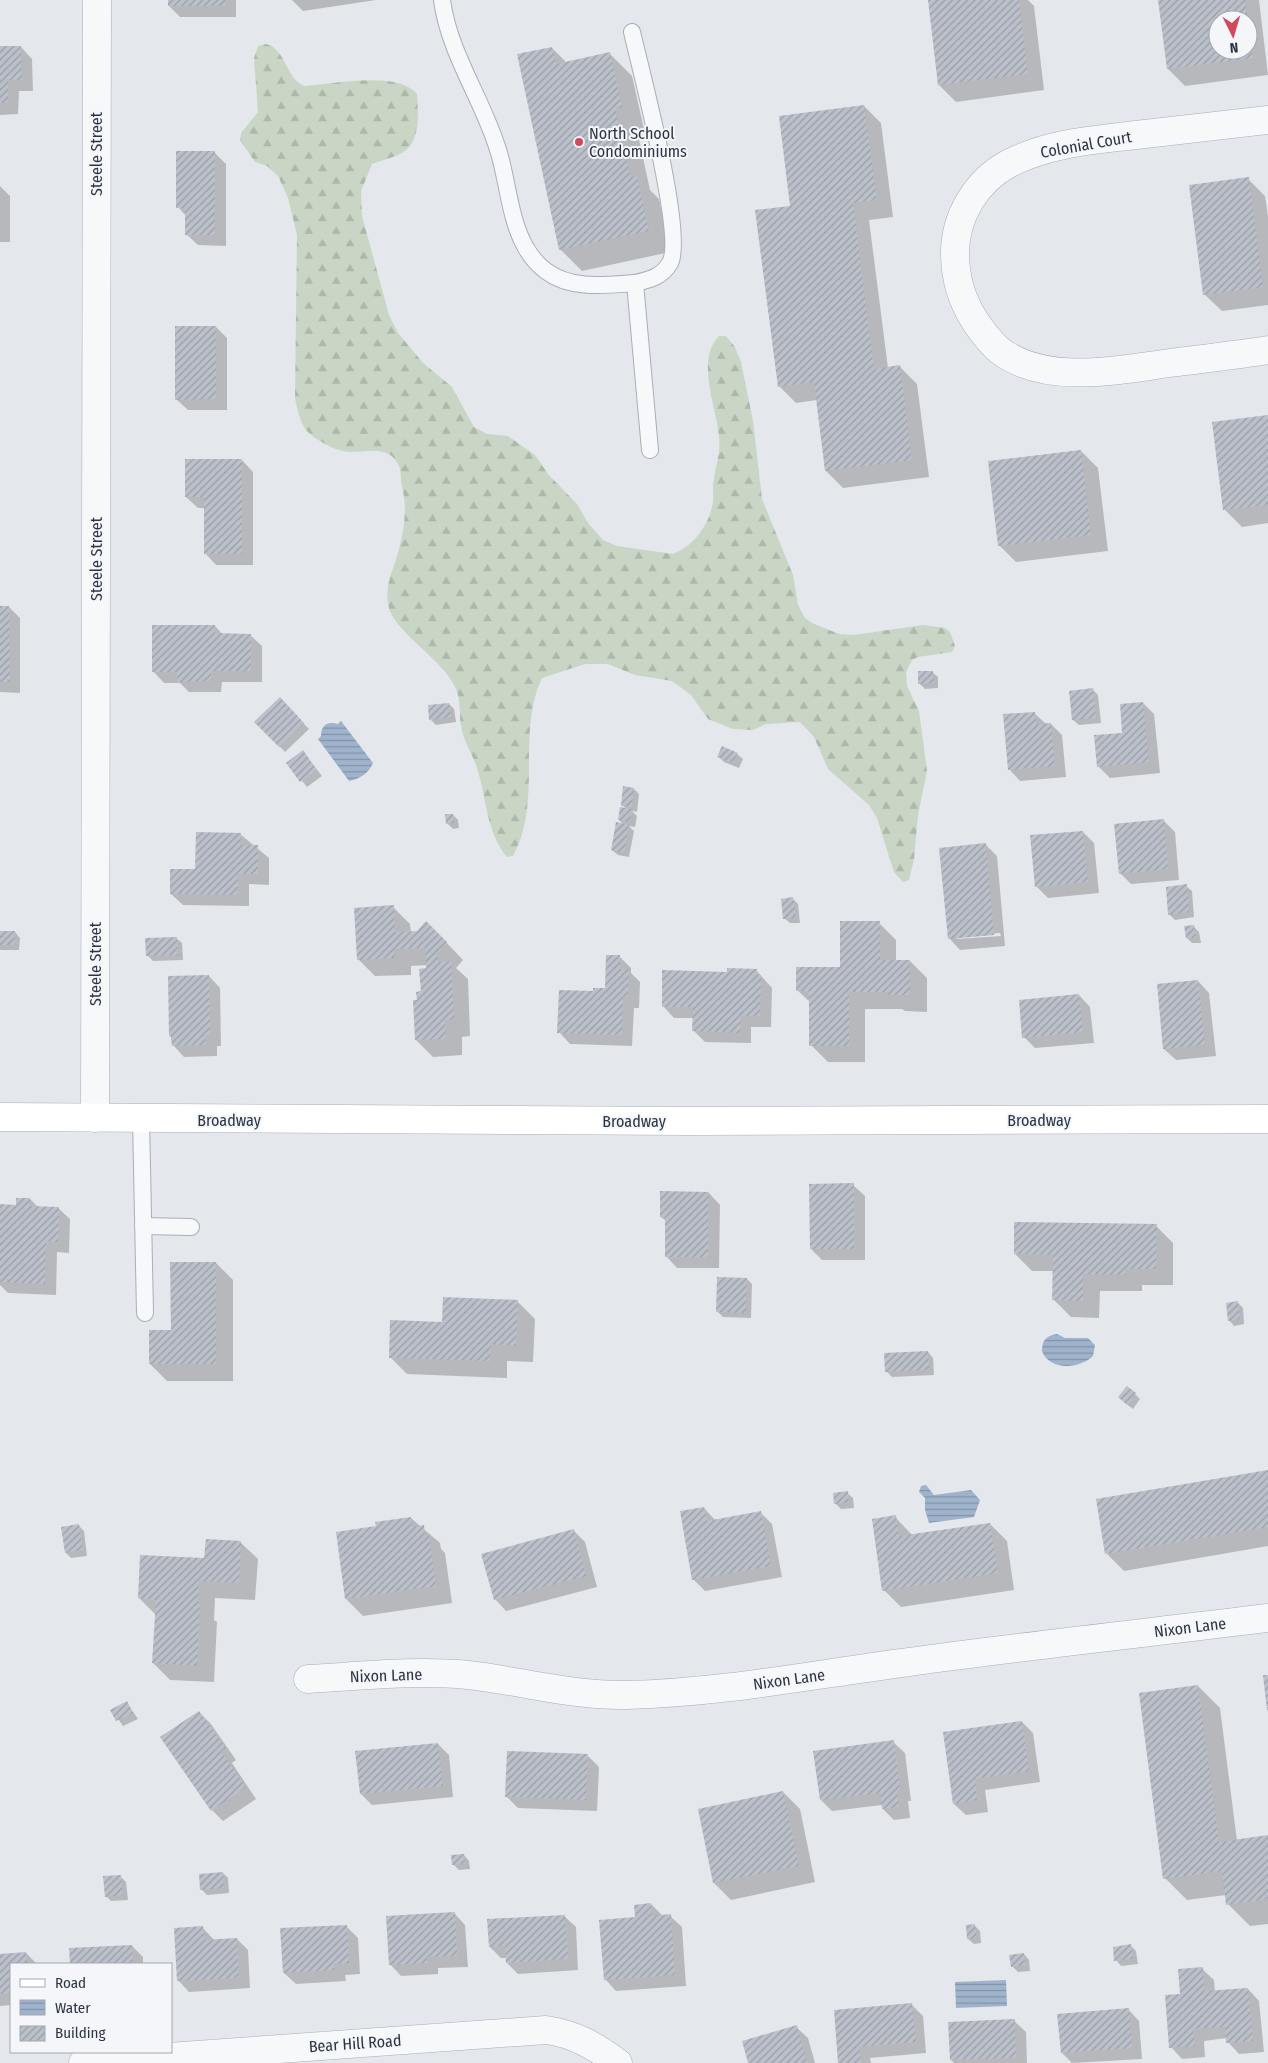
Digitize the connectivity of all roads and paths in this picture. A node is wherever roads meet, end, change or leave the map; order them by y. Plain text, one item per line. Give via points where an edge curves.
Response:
1 (97, 0) edge
2 (442, 0) edge
3 (632, 32) dead end
4 (1268, 120) edge
5 (635, 283) junction
6 (1268, 350) edge
7 (650, 450) dead end
8 (0, 1117) edge
9 (95, 1118) junction
10 (141, 1119) junction
11 (1268, 1120) edge
12 (143, 1226) junction
13 (191, 1227) dead end
14 (145, 1313) dead end
15 (1268, 1618) edge
16 (308, 1679) dead end
17 (83, 2063) edge
18 (618, 2063) edge

1 - 9 street, Steele Street
2 - 5 lane via 456,51 499,151 519,233 526,248 547,272 561,279 578,284
3 - 5 lane via 670,206 673,250 671,262 664,271 652,279
4 - 6 street, Colonial Court via 1085,141 1031,154 993,174 973,194 955,242 957,278 972,316 985,336 1004,354 1024,364 1043,369 1093,372
5 - 7 lane
8 - 9 main road, Broadway
9 - 10 main road, Broadway
10 - 11 main road, Broadway
10 - 12 lane
12 - 13 lane
12 - 14 lane
15 - 16 street, Nixon Lane via 663,1693 573,1693 441,1673
17 - 18 street, Bear Hill Road via 546,2030 588,2042

